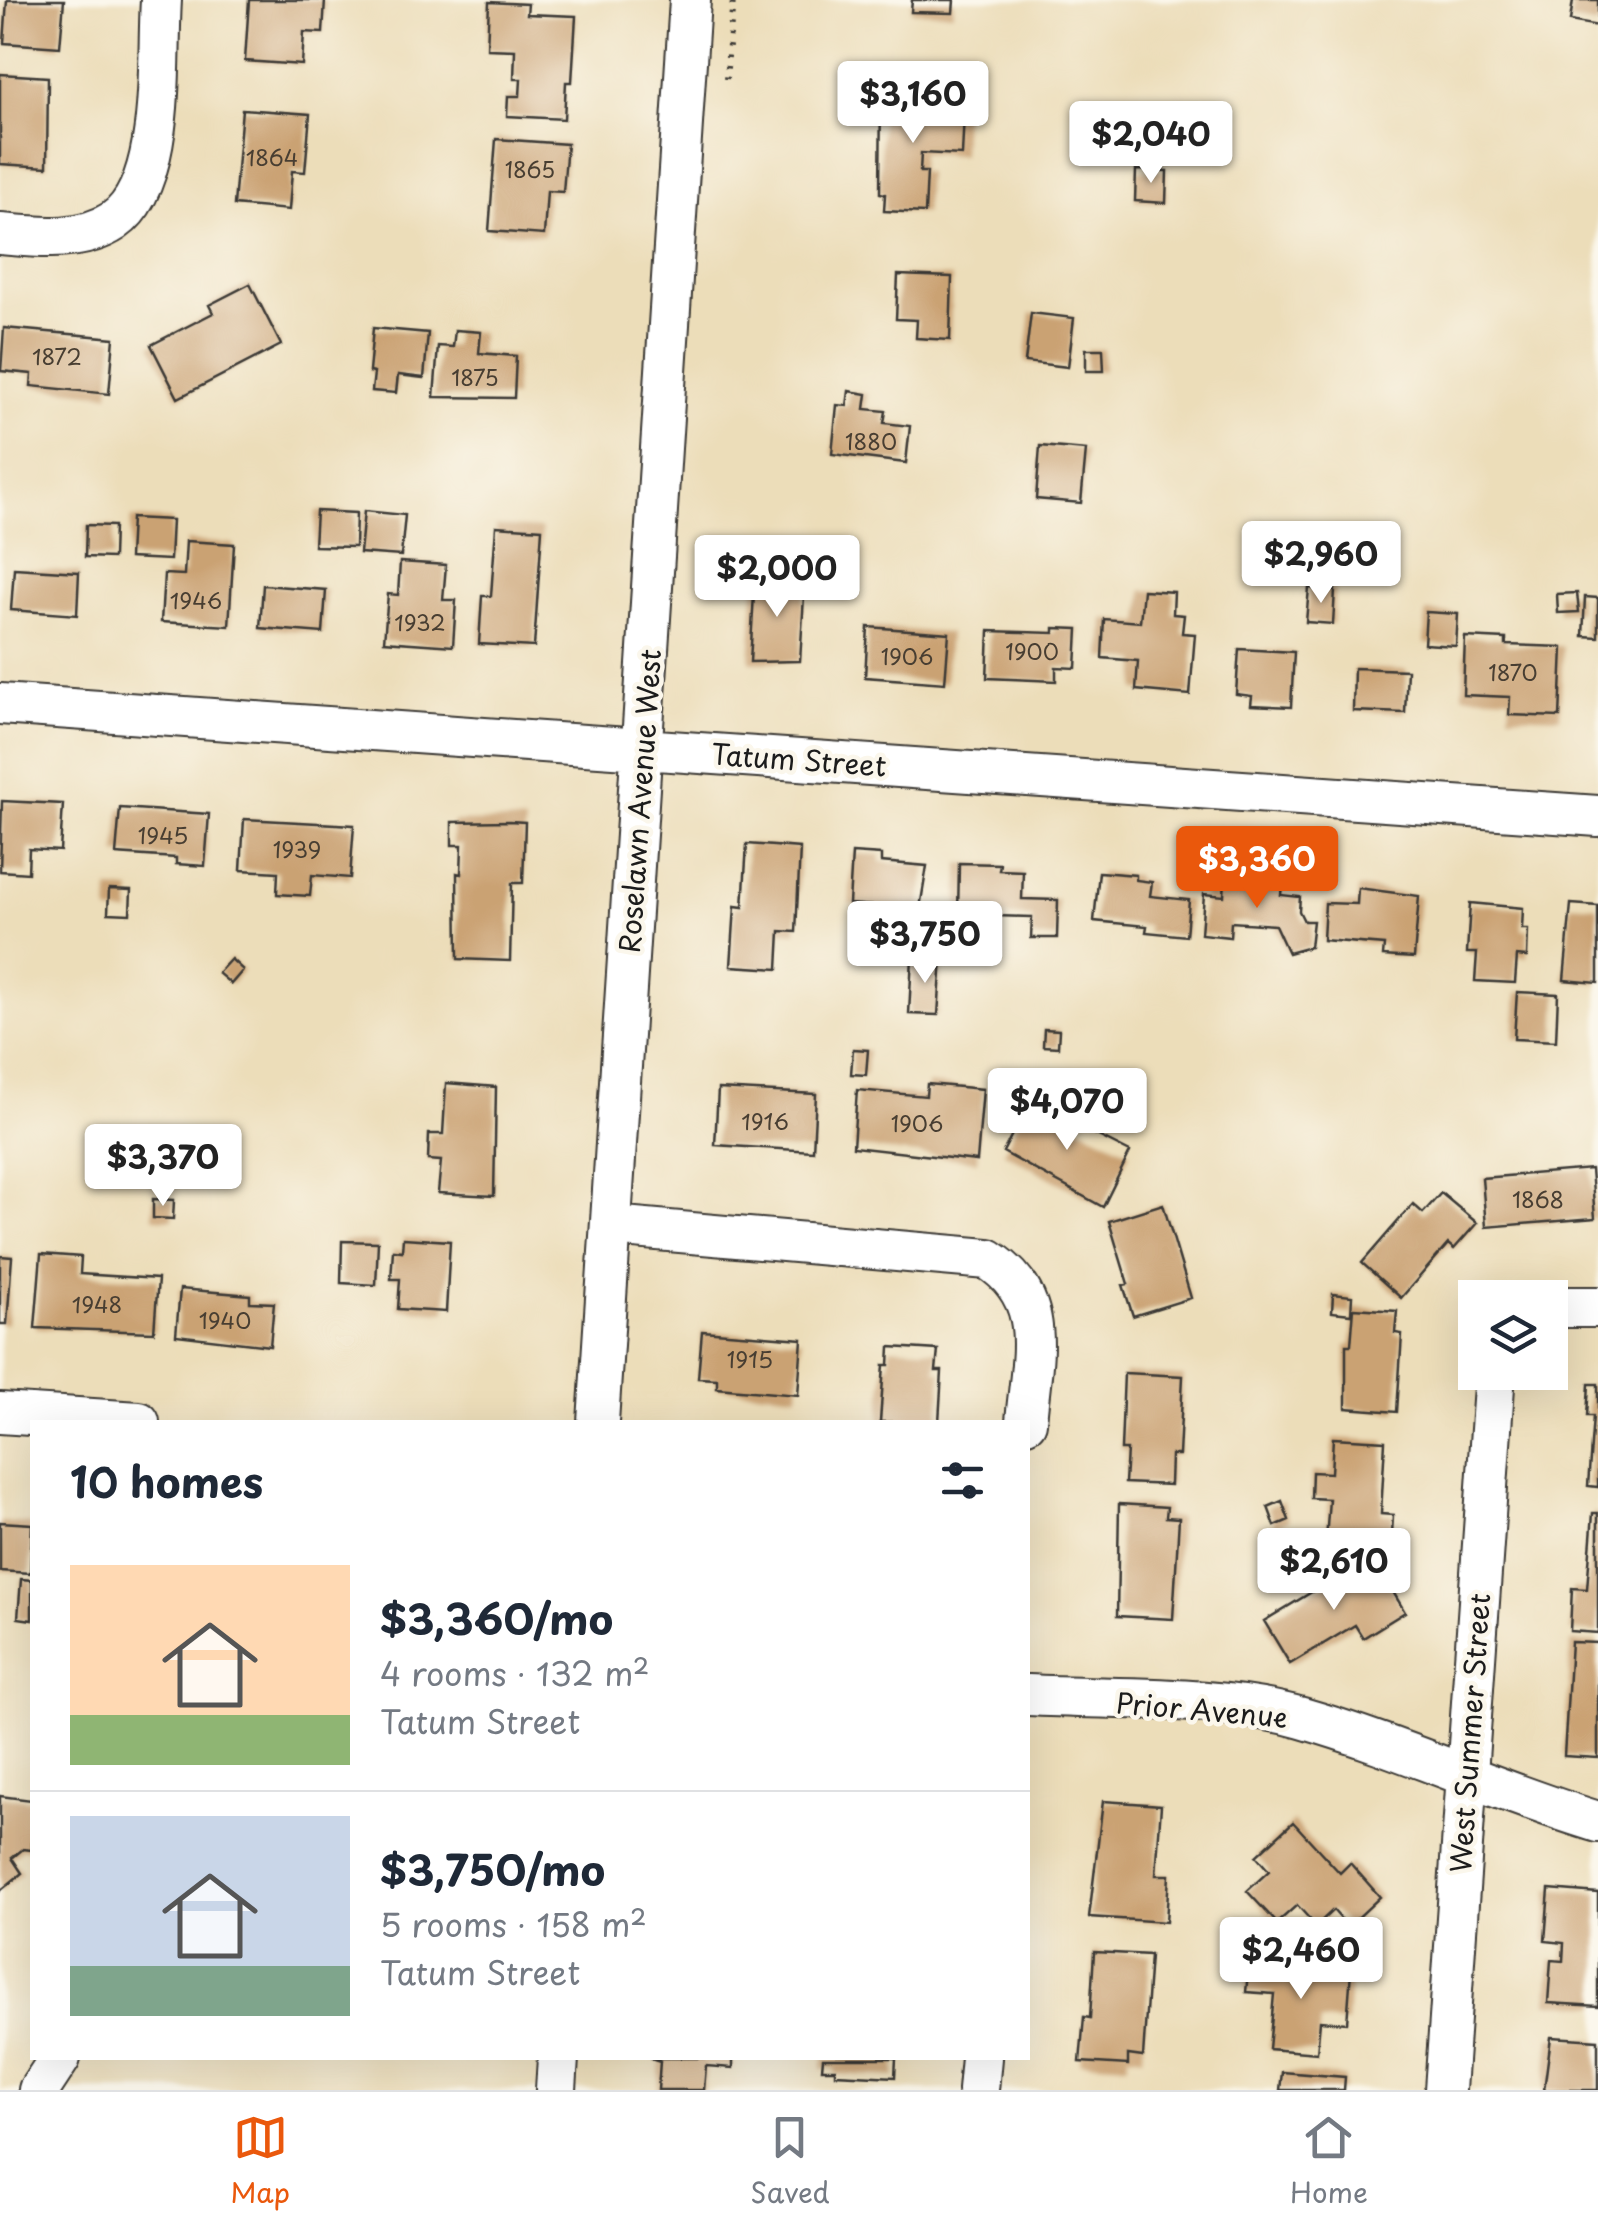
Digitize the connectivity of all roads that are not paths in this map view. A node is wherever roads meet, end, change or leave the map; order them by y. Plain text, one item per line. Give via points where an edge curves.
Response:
1 (161, 0) edge
2 (690, 0) edge
3 (0, 234) edge
4 (0, 704) edge
5 (642, 748) junction
6 (1598, 816) edge
7 (612, 1226) junction
8 (1568, 1307) edge
9 (1598, 1307) edge
10 (1493, 1390) edge
11 (0, 1413) edge
12 (108, 1420) edge
13 (598, 1420) edge
14 (1026, 1420) edge
15 (1030, 1695) edge
16 (1466, 1779) junction
17 (1598, 1822) edge
18 (59, 2060) edge
19 (558, 2060) edge
20 (981, 2060) edge
21 (39, 2090) edge
22 (556, 2090) edge
23 (978, 2090) edge
24 (1445, 2090) edge

1 - 3 street via 151,152 145,183 132,204 90,232 55,238
2 - 5 street, Roselawn Avenue West
4 - 5 street, Tatum Street
5 - 6 street, Tatum Street
5 - 7 street, Roselawn Avenue West
7 - 13 street, Roselawn Avenue West
7 - 14 street via 988,1258 1026,1294 1033,1331
8 - 9 street
10 - 16 street, West Summer Street
11 - 12 street
15 - 16 street, Prior Avenue via 1299,1717
16 - 17 street, Prior Avenue
16 - 24 street, West Summer Street
18 - 21 street
19 - 22 street
20 - 23 street

